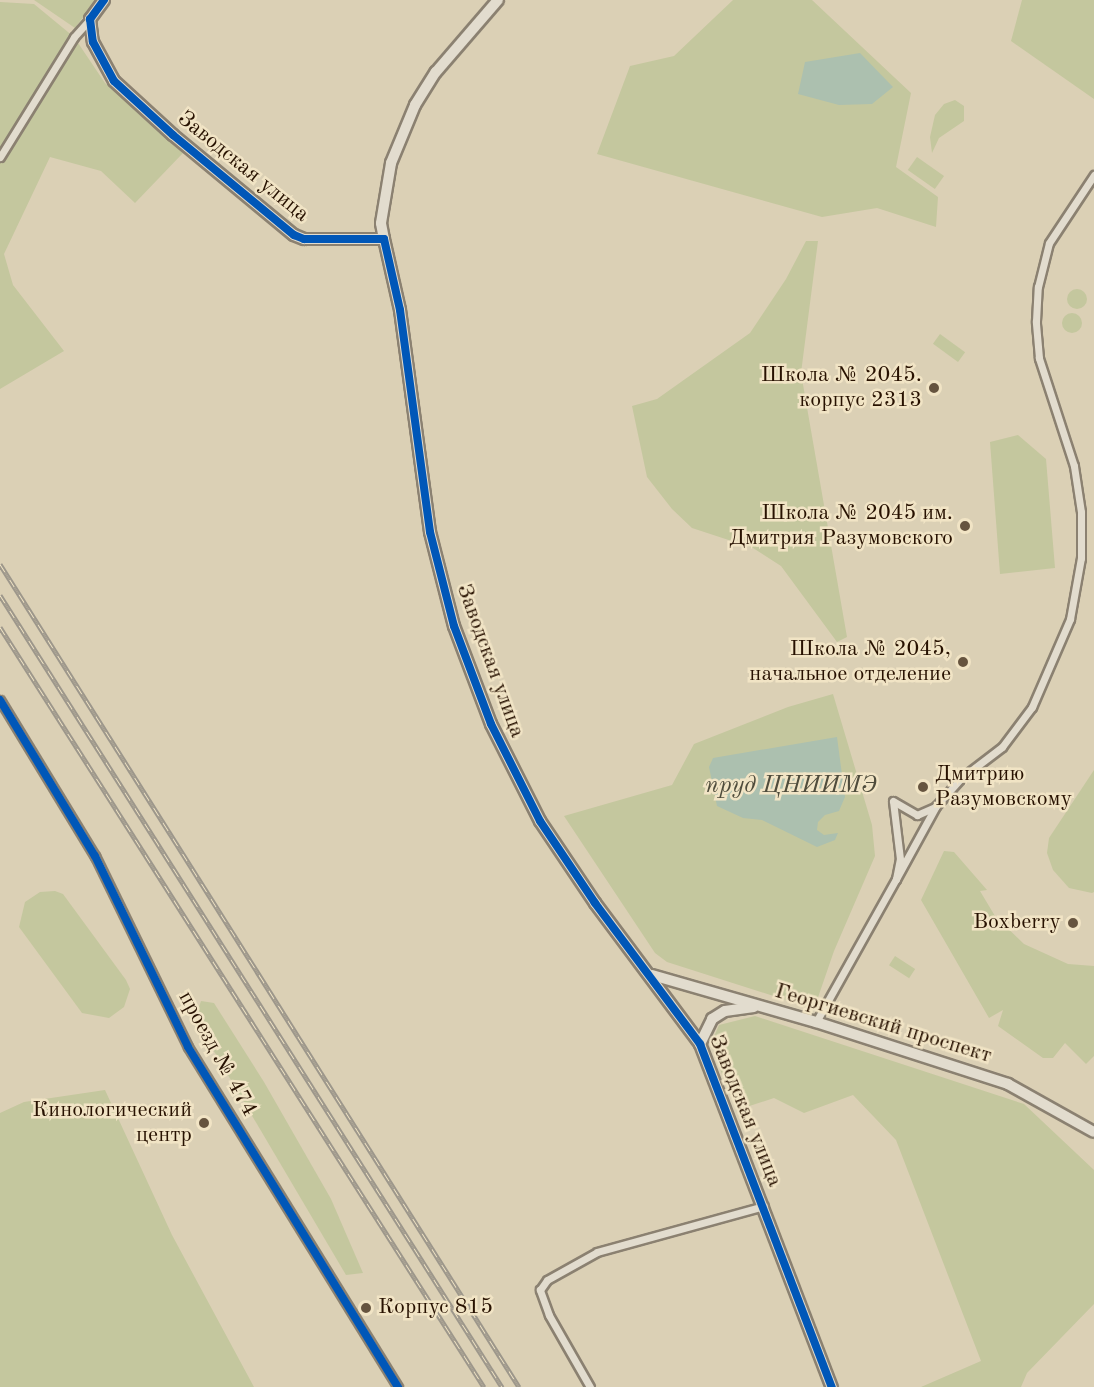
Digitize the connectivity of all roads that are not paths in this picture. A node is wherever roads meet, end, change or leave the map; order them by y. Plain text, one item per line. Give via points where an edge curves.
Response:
1 (104, 0) edge
2 (498, 0) edge
3 (90, 19) junction
4 (0, 157) edge
5 (1094, 175) edge
6 (384, 239) junction
7 (0, 700) edge
8 (936, 806) junction
9 (896, 879) junction
10 (652, 974) junction
11 (757, 1006) junction
12 (816, 1022) junction
13 (700, 1044) junction
14 (1094, 1132) edge
15 (764, 1206) junction
16 (398, 1387) edge
17 (590, 1387) edge
18 (832, 1387) edge

1 - 3 street
2 - 6 street via 436,72 415,105 391,163 381,223
3 - 4 street
3 - 6 street, Заводская улица via 93,42 114,81 279,224 304,239
5 - 8 street via 1049,243 1038,287 1036,321 1040,358 1074,466 1082,512 1081,558 1070,619 1032,707 1002,747 960,779
6 - 10 street, Заводская улица via 400,310 430,532 454,626 491,724 540,821 595,903
7 - 16 street, проезд № 474 via 95,856 188,1047
8 - 9 street
8 - 9 street via 917,815 893,801 900,859
9 - 12 street
10 - 11 street, Георгиевский проспект
10 - 13 street, Заводская улица
11 - 12 street, Георгиевский проспект
11 - 13 street via 725,1011 712,1019
12 - 14 street, Георгиевский проспект via 1008,1084
13 - 15 street, Заводская улица
15 - 17 street via 597,1252 547,1280 540,1290 549,1315
15 - 18 street, Заводская улица

